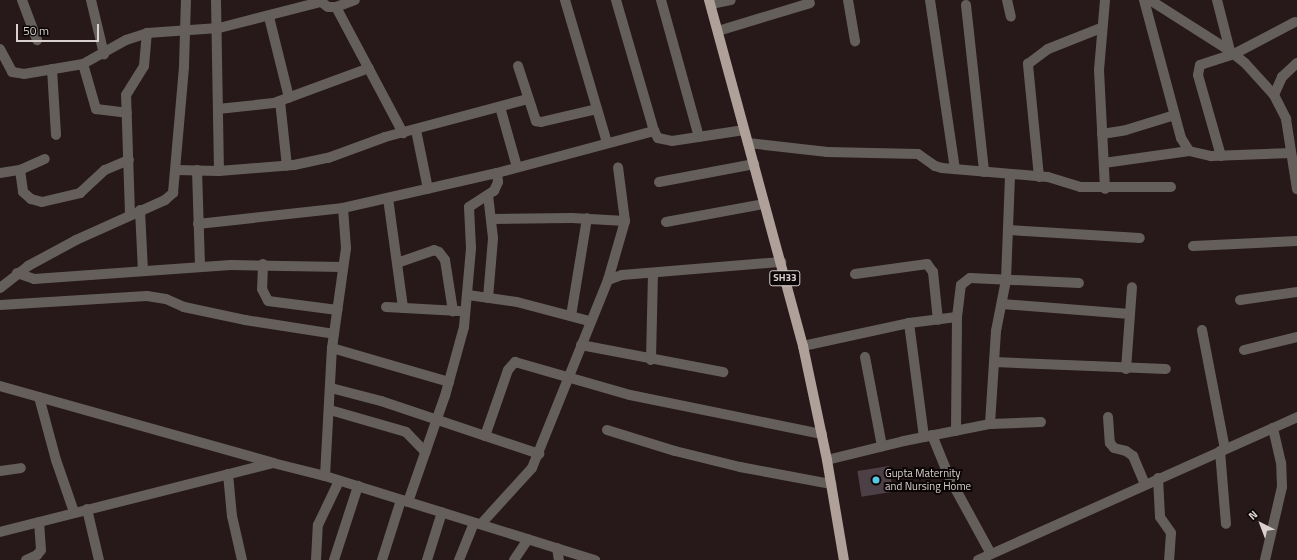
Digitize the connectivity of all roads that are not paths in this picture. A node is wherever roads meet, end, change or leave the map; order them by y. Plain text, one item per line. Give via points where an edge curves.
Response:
1 (22, 0) edge
2 (91, 0) edge
3 (186, 0) edge
4 (216, 0) edge
5 (355, 0) edge
6 (565, 0) edge
7 (616, 0) edge
8 (661, 0) edge
9 (731, 0) edge
10 (848, 0) edge
11 (930, 0) edge
12 (1007, 0) edge
13 (1105, 0) edge
14 (1144, 0) edge
15 (1150, 0) edge
16 (1217, 0) edge
17 (319, 1) edge
18 (710, 2) edge
19 (810, 3) dead end
20 (966, 5) dead end
21 (336, 7) junction
22 (269, 16) junction
23 (1011, 17) dead end
24 (1295, 22) dead end
25 (215, 28) junction
26 (1101, 28) junction
27 (718, 31) junction
28 (186, 32) junction
29 (147, 33) junction
30 (37, 40) dead end
31 (855, 41) dead end
32 (0, 49) edge
33 (1232, 53) junction
34 (104, 54) junction
35 (1297, 63) edge
36 (83, 64) junction
37 (518, 66) dead end
38 (369, 68) junction
39 (52, 69) junction
40 (1274, 94) junction
41 (284, 99) junction
42 (528, 99) junction
43 (500, 107) junction
44 (218, 109) junction
45 (598, 109) junction
46 (127, 114) junction
47 (1175, 115) junction
48 (416, 130) junction
49 (744, 130) junction
50 (654, 131) junction
51 (403, 133) junction
52 (1102, 134) junction
53 (56, 135) dead end
54 (699, 137) junction
55 (607, 143) junction
56 (748, 143) junction
57 (1189, 151) junction
58 (1291, 153) junction
59 (1221, 156) junction
60 (45, 159) dead end
61 (129, 160) junction
62 (1104, 163) junction
63 (754, 164) junction
64 (1295, 164) edge
65 (287, 166) junction
66 (518, 167) junction
67 (618, 167) dead end
68 (955, 169) junction
69 (20, 170) junction
70 (176, 170) junction
71 (197, 170) junction
72 (219, 171) junction
73 (984, 172) junction
74 (0, 173) edge
75 (496, 173) junction
76 (1010, 174) junction
77 (1039, 177) junction
78 (659, 182) dead end
79 (1171, 187) dead end
80 (428, 189) junction
81 (1105, 189) junction
82 (1297, 189) edge
83 (488, 194) junction
84 (388, 198) junction
85 (764, 204) junction
86 (343, 208) junction
87 (135, 212) junction
88 (587, 218) junction
89 (492, 219) junction
90 (625, 221) junction
91 (666, 222) dead end
92 (198, 224) junction
93 (1008, 230) junction
94 (1140, 238) dead end
95 (1297, 240) edge
96 (1193, 246) dead end
97 (781, 262) junction
98 (397, 263) junction
99 (263, 264) junction
100 (343, 266) junction
101 (200, 267) junction
102 (143, 271) junction
103 (18, 273) junction
104 (653, 273) junction
105 (855, 274) dead end
106 (608, 280) junction
107 (1006, 280) junction
108 (1080, 283) dead end
109 (1132, 287) dead end
110 (0, 288) edge
111 (1297, 292) edge
112 (468, 295) junction
113 (488, 298) junction
114 (1240, 300) dead end
115 (1002, 304) junction
116 (0, 305) edge
117 (386, 307) dead end
118 (403, 308) junction
119 (337, 310) junction
120 (453, 311) junction
121 (467, 312) junction
122 (1130, 314) junction
123 (571, 316) junction
124 (957, 317) junction
125 (938, 320) junction
126 (589, 321) junction
127 (909, 323) junction
128 (1202, 330) dead end
129 (334, 334) junction
130 (1297, 337) edge
131 (581, 345) junction
132 (803, 346) junction
133 (332, 348) junction
134 (1244, 350) dead end
135 (865, 357) dead end
136 (651, 360) junction
137 (994, 362) junction
138 (1126, 369) junction
139 (1166, 369) dead end
140 (723, 372) dead end
141 (570, 375) junction
142 (449, 382) junction
143 (0, 386) edge
144 (331, 388) junction
145 (39, 397) junction
146 (330, 410) junction
147 (1108, 417) dead end
148 (1297, 417) edge
149 (436, 420) junction
150 (1041, 422) dead end
151 (990, 424) junction
152 (1273, 428) junction
153 (607, 430) dead end
154 (956, 431) junction
155 (822, 434) junction
156 (485, 436) junction
157 (928, 436) junction
158 (882, 446) junction
159 (1223, 450) junction
160 (425, 452) junction
161 (539, 454) junction
162 (827, 460) junction
163 (273, 463) junction
164 (21, 468) dead end
165 (0, 472) edge
166 (228, 474) junction
167 (325, 476) junction
168 (1158, 478) junction
169 (339, 480) junction
170 (831, 484) junction
171 (1145, 484) junction
172 (358, 486) junction
173 (405, 501) junction
174 (87, 509) junction
175 (74, 512) junction
176 (442, 512) junction
177 (39, 522) junction
178 (478, 524) junction
179 (1226, 524) dead end
180 (0, 532) edge
181 (528, 539) junction
182 (557, 548) junction
183 (991, 554) junction
184 (26, 560) edge
185 (99, 560) edge
186 (242, 560) edge
187 (316, 560) edge
188 (334, 560) edge
189 (382, 560) edge
190 (426, 560) edge
191 (459, 560) edge
192 (514, 560) edge
193 (559, 560) edge
194 (595, 560) edge
195 (844, 560) edge
196 (978, 560) edge
197 (1169, 560) edge
198 (1265, 560) edge

1 - 30 street
2 - 34 street
3 - 28 street
4 - 25 street
5 - 21 street
6 - 45 street
7 - 50 street
8 - 54 street
9 - 18 street
10 - 31 street
11 - 68 street
12 - 23 street
13 - 26 street
14 - 47 street
15 - 33 street
16 - 33 street
17 - 21 street via 328,7
17 - 22 street
18 - 27 main road, SH33
19 - 27 street
20 - 73 street
21 - 38 street
22 - 25 street
22 - 41 street
24 - 33 street
25 - 28 street
25 - 44 street
26 - 52 street via 1099,70
26 - 77 street via 1048,49 1028,64
27 - 49 main road, SH33
28 - 29 street
28 - 70 street
29 - 34 street via 126,40
29 - 46 street via 144,66 126,95
32 - 39 street via 9,66 18,74
33 - 40 street
33 - 59 street via 1207,62 1198,69
34 - 36 street
35 - 40 street via 1282,77
36 - 39 street
36 - 46 street via 96,109
37 - 42 street
38 - 41 street
38 - 51 street
39 - 53 street
40 - 58 street via 1286,119
41 - 44 street
41 - 65 street
42 - 43 street
42 - 45 street via 534,117 541,122
43 - 48 street
43 - 66 street
44 - 72 street
45 - 55 street
46 - 61 street
47 - 52 street via 1126,130
47 - 57 street via 1184,147
48 - 51 street
48 - 80 street
49 - 54 street
49 - 56 main road, SH33
50 - 54 street via 664,140
50 - 55 street
51 - 65 street via 328,158
52 - 62 street
55 - 66 street
56 - 63 main road, SH33
56 - 68 street via 827,152 918,154 935,166
57 - 59 street
57 - 62 street
58 - 59 street
58 - 64 street
60 - 69 street
61 - 69 street via 105,170 80,193 42,202 31,199 23,192
61 - 87 street
62 - 81 street
63 - 78 street
63 - 85 main road, SH33
64 - 82 street
65 - 72 street
66 - 75 street
67 - 90 street
68 - 73 street
69 - 74 street
70 - 71 street
70 - 87 street via 171,196
71 - 72 street
71 - 92 street
73 - 76 street
75 - 80 street
75 - 83 street via 498,186
76 - 77 street
76 - 93 street
77 - 81 street via 1080,187
79 - 81 street
80 - 84 street
83 - 89 street
83 - 112 street via 469,207 471,248
84 - 86 street
84 - 98 street
85 - 91 street
85 - 97 main road, SH33
86 - 92 street
86 - 100 street via 346,239
87 - 102 street
87 - 103 street via 76,240
88 - 89 street
88 - 90 street
88 - 123 street
89 - 113 street
90 - 106 street
92 - 101 street
93 - 94 street
93 - 107 street
95 - 96 street
97 - 104 street
97 - 132 main road, SH33
98 - 118 street
98 - 120 street via 434,250 439,252 445,260
99 - 100 street
99 - 101 street
99 - 119 street via 262,290 268,301
100 - 119 street
101 - 102 street
102 - 103 street via 34,279
103 - 110 street
104 - 106 street via 622,275
104 - 136 street
105 - 125 street via 927,264 933,272
106 - 126 street
107 - 108 street
107 - 115 street
107 - 124 street via 970,278 965,281 959,288
109 - 122 street
111 - 114 street
112 - 113 street
112 - 121 street
113 - 123 street via 517,302
115 - 122 street
115 - 137 street via 996,331
116 - 129 street via 103,297 153,297 184,308
117 - 118 street
118 - 120 street
119 - 129 street
120 - 121 street
121 - 142 street
122 - 138 street
123 - 126 street
124 - 125 street
124 - 154 street
125 - 127 street
126 - 131 street
127 - 132 street
127 - 157 street
128 - 159 street
129 - 133 street
130 - 134 street
131 - 136 street
131 - 141 street
132 - 155 main road, SH33
133 - 142 street
133 - 144 street
135 - 158 street
136 - 140 street
137 - 138 street via 1062,363
137 - 151 street
138 - 139 street
141 - 155 street via 630,395
141 - 156 street via 515,362 508,370
141 - 161 street
142 - 149 street
143 - 145 street
144 - 146 street
144 - 149 street via 381,401
145 - 163 street
145 - 175 street via 56,460
146 - 160 street via 406,432
146 - 167 street
147 - 171 street via 1110,443 1114,448 1133,456
148 - 152 street
149 - 156 street
149 - 160 street
150 - 151 street
151 - 154 street
152 - 159 street
152 - 198 street via 1281,463 1282,487
153 - 170 street via 675,451 733,465
154 - 157 street
155 - 162 main road, SH33
156 - 161 street
157 - 158 street
157 - 183 street
158 - 162 street
159 - 168 street
159 - 179 street
160 - 173 street
161 - 178 street via 524,479
162 - 170 main road, SH33
163 - 166 street
163 - 167 street
164 - 165 street
166 - 174 street
166 - 186 street via 232,516
167 - 169 street
168 - 171 street
168 - 197 street via 1160,517 1171,533
169 - 172 street
169 - 187 street via 318,525
170 - 195 main road, SH33
171 - 183 street
172 - 173 street
172 - 188 street
173 - 176 street
173 - 189 street
174 - 175 street
174 - 185 street
175 - 177 street
176 - 178 street
176 - 190 street
177 - 180 street
177 - 184 street via 40,550 37,555
178 - 181 street
178 - 191 street
181 - 182 street
181 - 192 street
182 - 193 street
182 - 194 street
183 - 196 street

